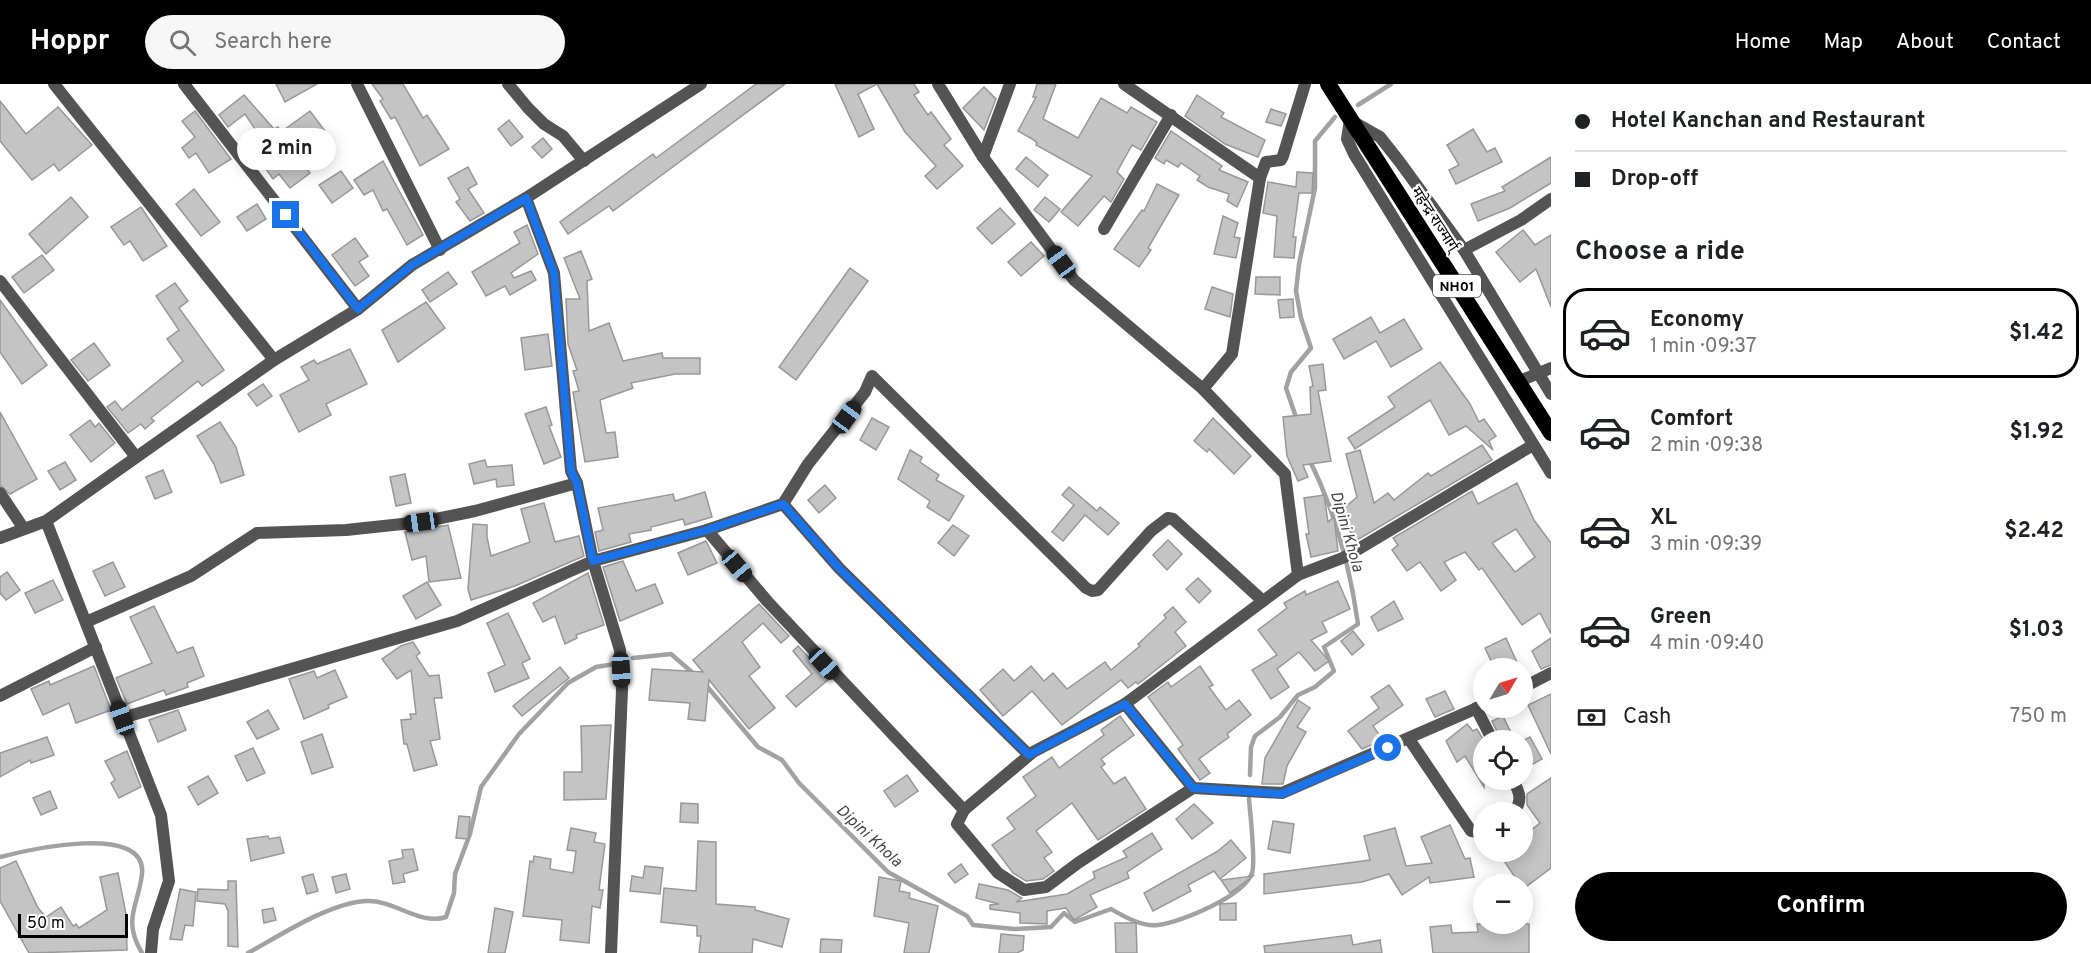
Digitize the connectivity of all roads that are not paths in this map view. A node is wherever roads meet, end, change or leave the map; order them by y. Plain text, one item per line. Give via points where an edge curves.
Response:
1 (54, 84) edge
2 (184, 84) edge
3 (357, 84) edge
4 (508, 84) edge
5 (701, 84) edge
6 (938, 84) edge
7 (1010, 84) edge
8 (1124, 84) edge
9 (1305, 84) edge
10 (1328, 84) edge
11 (1171, 115) junction
12 (1350, 120) junction
13 (983, 157) junction
14 (584, 161) junction
15 (1260, 178) junction
16 (526, 198) junction
17 (1551, 199) edge
18 (1104, 229) dead end
19 (440, 250) junction
20 (1464, 250) junction
21 (0, 281) edge
22 (358, 309) junction
23 (274, 360) junction
24 (1551, 368) edge
25 (1539, 373) junction
26 (1517, 382) junction
27 (1203, 389) junction
28 (1551, 394) edge
29 (1551, 433) edge
30 (1533, 445) junction
31 (136, 457) junction
32 (1551, 473) edge
33 (577, 483) junction
34 (0, 492) edge
35 (783, 504) junction
36 (46, 521) junction
37 (24, 529) junction
38 (707, 530) junction
39 (0, 538) edge
40 (593, 561) junction
41 (1298, 574) junction
42 (1263, 601) junction
43 (86, 622) junction
44 (96, 647) junction
45 (1551, 673) edge
46 (1533, 682) edge
47 (0, 696) edge
48 (1125, 704) junction
49 (1473, 710) edge
50 (122, 718) junction
51 (1409, 739) junction
52 (1029, 755) junction
53 (1193, 788) junction
54 (964, 810) junction
55 (1473, 831) edge
56 (151, 953) edge
57 (611, 953) edge

1 - 23 street
2 - 22 street
3 - 19 street
4 - 14 street
5 - 14 street
6 - 13 street
7 - 13 street
8 - 11 street
9 - 15 street via 1283,156 1266,162
10 - 12 highway, महेन्द्र राज्मार्ग् / NH01
11 - 15 street
11 - 18 street
12 - 20 street via 1380,137
12 - 26 highway, महेन्द्र राज्मार्ग् / NH01
12 - 30 street via 1347,139 1354,154
13 - 27 street via 1074,280
14 - 16 street
15 - 27 street via 1232,354
16 - 19 street
16 - 33 street via 554,273 571,471
17 - 20 street
19 - 22 street via 412,265
20 - 25 street
21 - 31 street
22 - 23 street
23 - 31 street
24 - 25 street
25 - 26 street
25 - 28 street
26 - 29 highway, महेन्द्र राज्मार्ग् / NH01
27 - 41 street via 1285,474
30 - 32 street
30 - 41 street via 1345,557
31 - 36 street
33 - 40 street
33 - 43 street via 421,522 257,533 190,576
34 - 37 street
35 - 38 street
35 - 42 street via 808,464 865,392 872,376 1086,588 1098,590 1151,531 1168,518
35 - 52 street via 839,568
36 - 37 street
36 - 43 street
37 - 39 street
38 - 40 street
38 - 54 street via 768,602
40 - 50 street via 457,621
40 - 57 street via 620,650 622,690
41 - 42 street
42 - 48 street
43 - 44 street
44 - 47 street
44 - 50 street
45 - 46 street
48 - 52 street
48 - 53 street
49 - 51 street
50 - 56 street via 161,815 169,881 153,929
51 - 53 street via 1282,794
51 - 55 street
52 - 54 street
53 - 54 street via 1046,887 1024,890 998,873 957,824

